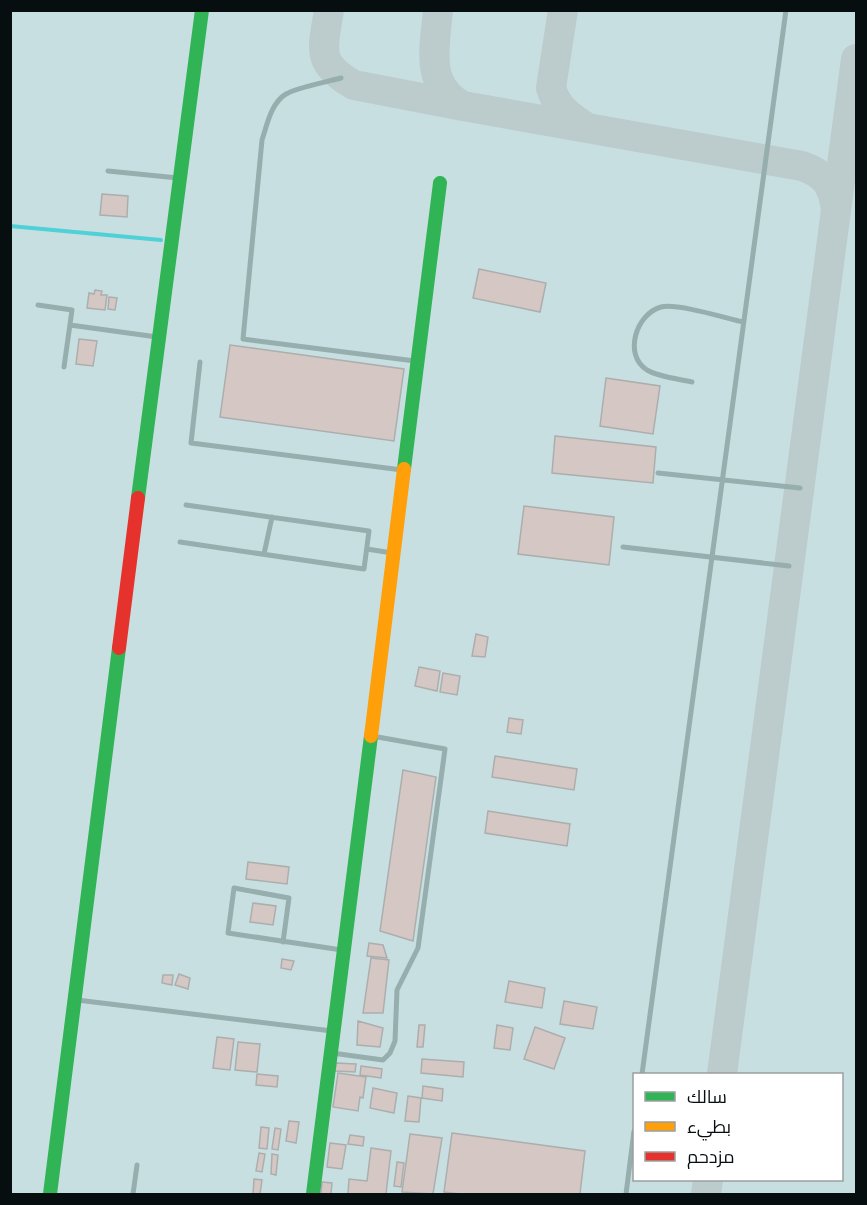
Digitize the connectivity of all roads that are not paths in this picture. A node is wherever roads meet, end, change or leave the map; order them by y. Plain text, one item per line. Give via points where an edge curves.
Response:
1 (202, 10) edge
2 (786, 10) edge
3 (341, 78) dead end
4 (108, 171) dead end
5 (179, 179) junction
6 (440, 183) dead end
7 (38, 305) dead end
8 (743, 322) junction
9 (70, 325) junction
10 (158, 337) junction
11 (200, 362) dead end
12 (417, 362) junction
13 (64, 367) dead end
14 (692, 382) dead end
15 (404, 471) junction
16 (657, 473) dead end
17 (722, 479) junction
18 (800, 488) dead end
19 (186, 505) dead end
20 (272, 517) junction
21 (180, 542) dead end
22 (623, 547) dead end
23 (367, 549) junction
24 (264, 554) junction
25 (393, 554) junction
26 (711, 558) junction
27 (789, 566) dead end
28 (370, 735) junction
29 (283, 942) junction
30 (343, 951) junction
31 (75, 1000) junction
32 (333, 1031) junction
33 (331, 1053) junction
34 (642, 1073) edge
35 (633, 1139) edge
36 (137, 1165) dead end
37 (50, 1194) edge
38 (133, 1194) edge
39 (313, 1194) edge
40 (626, 1194) edge

1 - 5 street
2 - 8 lane
3 - 12 lane via 286,94 269,118 262,140 243,339
4 - 5 lane
5 - 10 street
6 - 12 street
7 - 9 lane via 72,310
8 - 14 lane via 674,306 660,307 647,316 637,329 634,348 638,363 649,371
8 - 17 lane
9 - 10 lane
9 - 13 lane
10 - 31 street
11 - 15 lane via 190,443
12 - 15 street
15 - 25 street
16 - 17 lane
17 - 18 lane
17 - 26 lane
19 - 20 lane
20 - 23 lane via 369,531
20 - 24 lane
21 - 24 lane
22 - 26 lane
23 - 24 lane via 364,569
23 - 25 lane
25 - 28 street
26 - 27 lane
26 - 34 lane
28 - 30 street
28 - 33 lane via 445,748 418,948 397,990 395,1041 383,1060
29 - 29 lane via 228,933 234,888 289,898
29 - 30 lane
30 - 32 street
31 - 32 lane
31 - 37 street
32 - 33 street
33 - 39 street
35 - 40 lane
36 - 38 lane

